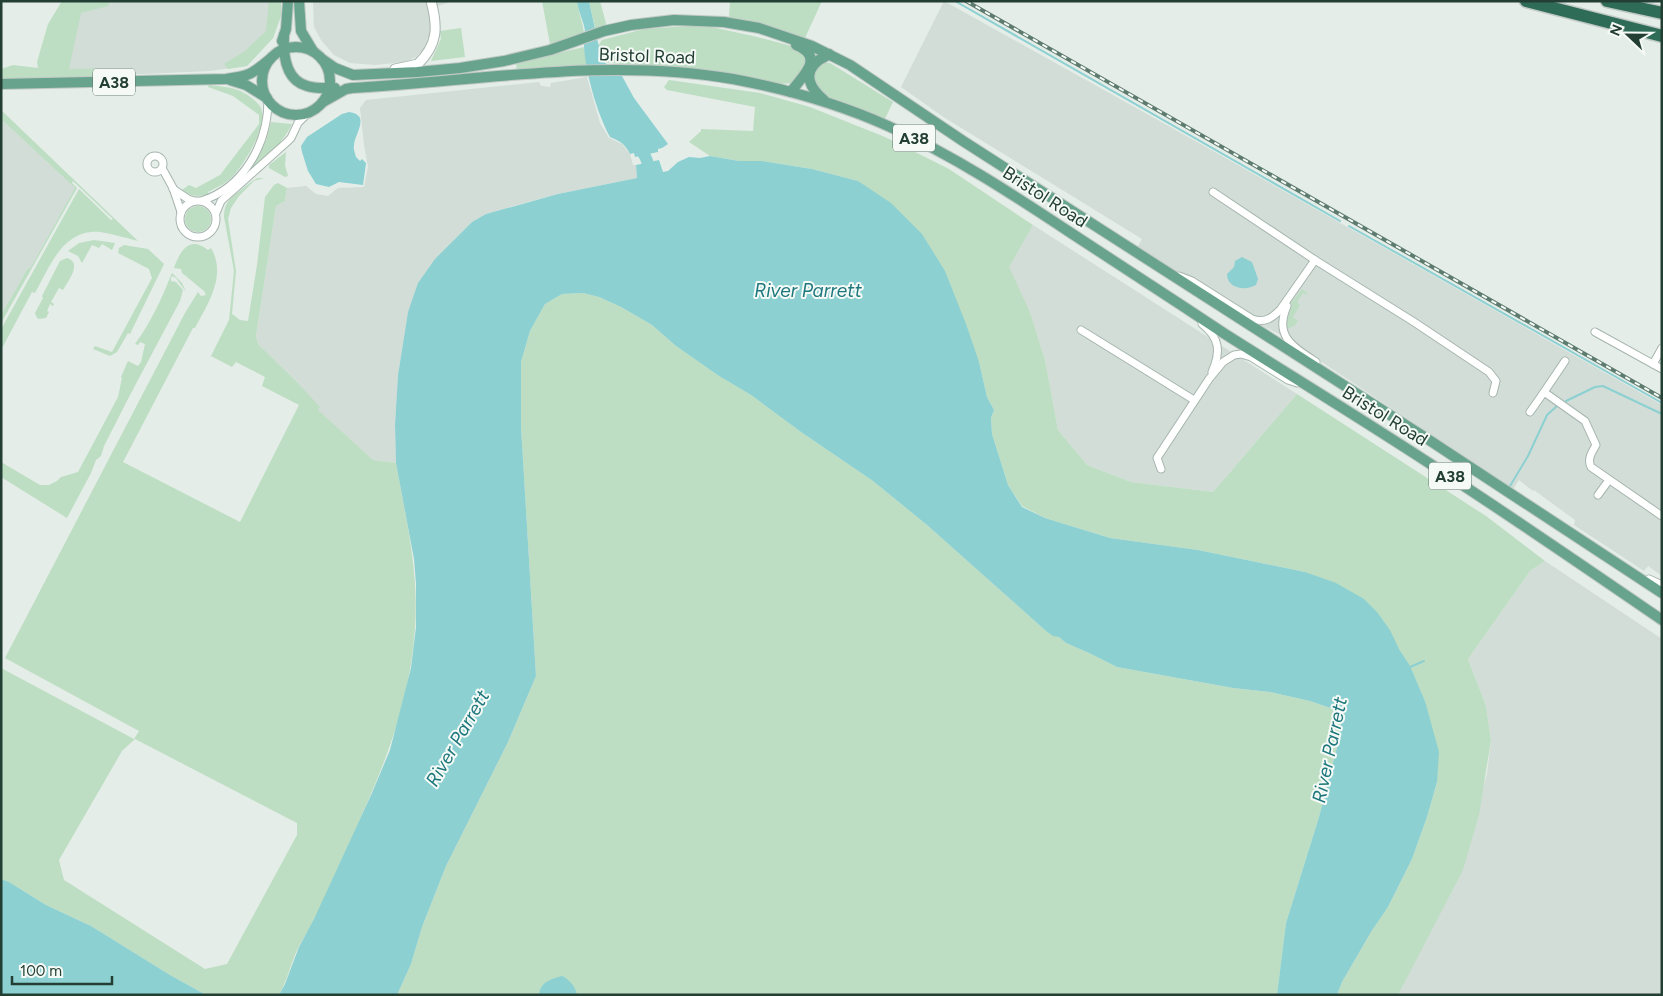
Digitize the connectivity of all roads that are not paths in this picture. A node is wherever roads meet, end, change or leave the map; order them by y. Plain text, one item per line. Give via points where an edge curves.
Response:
1 (288, 1) edge
2 (300, 1) edge
3 (431, 1) edge
4 (1526, 1) edge
5 (1608, 1) edge
6 (1662, 13) edge
7 (744, 25) junction
8 (1662, 36) edge
9 (313, 52) junction
10 (829, 54) junction
11 (276, 55) junction
12 (322, 60) junction
13 (365, 75) junction
14 (226, 79) junction
15 (1, 84) edge
16 (329, 88) junction
17 (346, 89) junction
18 (791, 92) junction
19 (268, 99) junction
20 (323, 102) junction
21 (826, 103) junction
22 (309, 112) junction
23 (159, 170) dead end
24 (173, 188) junction
25 (1213, 192) dead end
26 (198, 201) junction
27 (181, 212) junction
28 (216, 213) junction
29 (1315, 260) junction
30 (1160, 269) junction
31 (1168, 296) junction
32 (1291, 296) junction
33 (1082, 330) dead end
34 (1595, 332) dead end
35 (1662, 348) edge
36 (1565, 361) dead end
37 (1654, 364) junction
38 (1662, 369) edge
39 (1209, 379) junction
40 (1307, 386) junction
41 (1492, 392) dead end
42 (1544, 392) junction
43 (1194, 400) junction
44 (1530, 412) dead end
45 (1387, 414) junction
46 (1161, 469) dead end
47 (1609, 480) junction
48 (1598, 495) dead end
49 (1662, 516) edge
50 (1570, 532) junction
51 (1662, 585) edge
52 (1662, 593) edge
53 (1662, 620) edge

1 - 11 main road via 287,22
2 - 9 main road via 301,31
3 - 13 street via 436,31 423,59 418,64
4 - 8 highway
5 - 6 highway
7 - 10 main road, Bristol Road / A38 via 788,36
7 - 13 main road, Bristol Road / A38 via 699,20 631,25 522,57 417,72
7 - 18 main road via 755,32 805,48 810,66
9 - 11 main road via 300,47
9 - 12 main road, A38
10 - 21 main road via 814,65 809,78 814,92
10 - 30 main road, Bristol Road / A38
11 - 14 main road, A38 via 252,74
11 - 16 main road, A38 via 297,82
11 - 19 main road via 266,65 262,79
12 - 13 main road, Bristol Road / A38 via 343,72
12 - 16 main road via 329,71
14 - 15 main road, A38
14 - 19 main road, A38 via 246,85
16 - 17 main road, A38
16 - 20 main road
17 - 18 main road, Bristol Road / A38 via 584,70 625,70 698,74
17 - 20 main road, Bristol Road / A38
18 - 21 main road, Bristol Road / A38
19 - 22 main road, A38 via 284,112 296,115
19 - 26 street via 266,129 240,178 225,190
20 - 22 main road, A38
21 - 31 main road, Bristol Road / A38 via 886,125 963,164
22 - 28 street via 298,123 291,138 221,201
23 - 24 street
24 - 26 street via 188,199
24 - 27 street
25 - 29 street
26 - 27 street via 184,207
26 - 28 street via 210,205
27 - 28 street via 182,230 196,238 206,236 214,229
29 - 32 street
29 - 41 street via 1489,372 1496,381
30 - 32 street via 1192,281 1259,321 1275,316
30 - 45 main road, Bristol Road / A38
31 - 39 street via 1215,337 1218,354
31 - 40 main road, Bristol Road / A38
32 - 45 street via 1283,316 1285,336
33 - 43 street
34 - 37 street
35 - 37 street
36 - 42 street
37 - 38 street
39 - 40 street via 1228,358 1241,354 1288,380
39 - 43 street
40 - 53 main road, Bristol Road / A38 via 1460,483
42 - 44 street
42 - 47 street via 1585,421 1596,445 1588,462
43 - 46 street via 1157,458
45 - 50 main road, Bristol Road / A38
47 - 48 street
47 - 49 street
50 - 51 street, Bristol Road via 1584,537
50 - 52 main road, Bristol Road / A38

